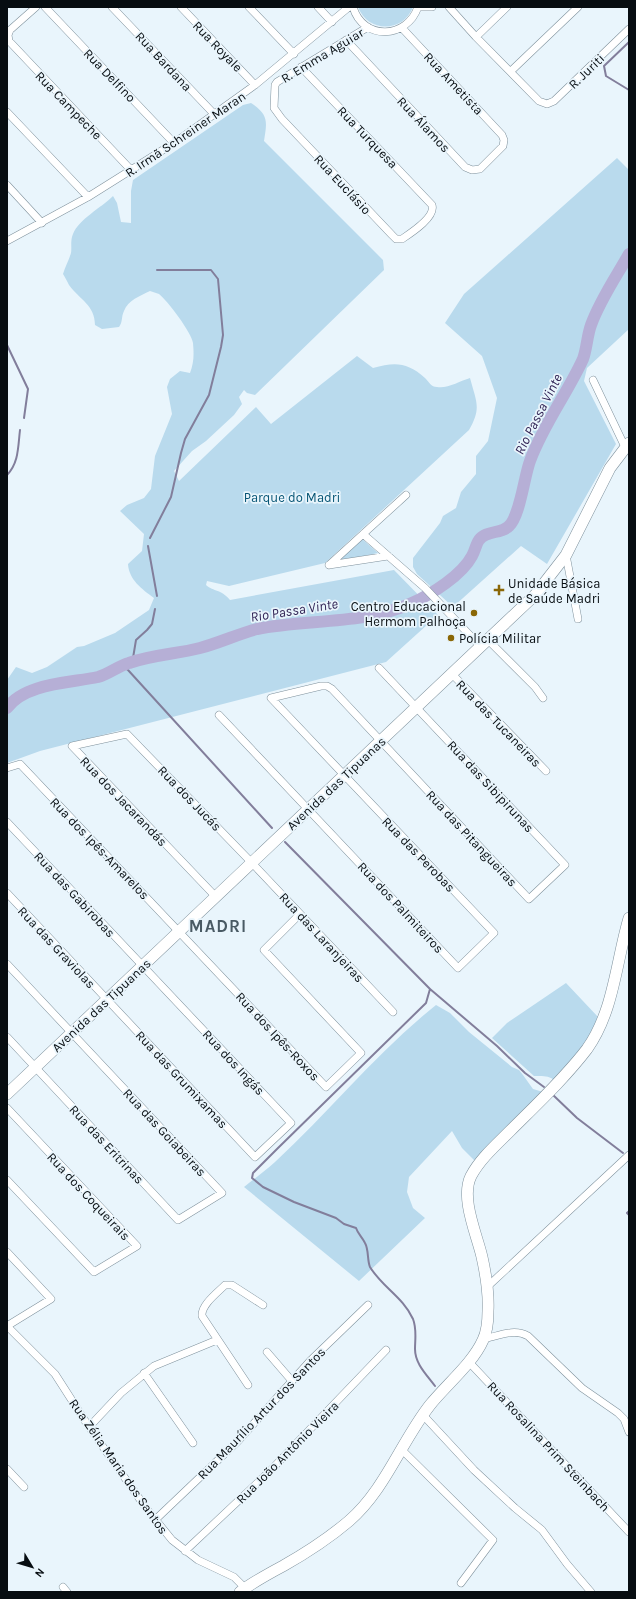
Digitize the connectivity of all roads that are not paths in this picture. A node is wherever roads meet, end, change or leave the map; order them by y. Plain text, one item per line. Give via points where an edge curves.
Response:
1 (36, 7) edge
2 (45, 7) edge
3 (112, 7) edge
4 (181, 7) edge
5 (249, 7) edge
6 (318, 7) edge
7 (349, 7) edge
8 (353, 7) edge
9 (419, 7) edge
10 (432, 7) edge
11 (449, 7) edge
12 (507, 7) edge
13 (578, 7) edge
14 (332, 22) junction
15 (368, 27) junction
16 (402, 28) junction
17 (629, 29) edge
18 (476, 37) junction
19 (8, 38) edge
20 (346, 40) junction
21 (294, 54) junction
22 (301, 67) junction
23 (511, 71) junction
24 (277, 82) joint
25 (255, 85) junction
26 (7, 112) edge
27 (215, 115) junction
28 (504, 140) joint
29 (174, 143) junction
30 (132, 170) junction
31 (7, 185) edge
32 (88, 197) junction
33 (433, 208) joint
34 (42, 223) junction
35 (7, 241) edge
36 (593, 380) dead end
37 (627, 445) edge
38 (406, 495) dead end
39 (363, 534) junction
40 (566, 555) junction
41 (388, 556) junction
42 (578, 619) dead end
43 (485, 644) junction
44 (379, 668) dead end
45 (452, 674) junction
46 (543, 698) dead end
47 (417, 707) junction
48 (219, 715) dead end
49 (127, 734) joint
50 (380, 741) junction
51 (7, 768) edge
52 (546, 771) dead end
53 (344, 775) junction
54 (308, 810) junction
55 (7, 822) edge
56 (252, 863) junction
57 (566, 865) joint
58 (7, 893) edge
59 (216, 897) junction
60 (300, 914) junction
61 (629, 921) edge
62 (179, 931) junction
63 (494, 933) joint
64 (7, 964) edge
65 (143, 966) junction
66 (108, 1000) junction
67 (393, 1012) dead end
68 (72, 1033) junction
69 (7, 1037) edge
70 (36, 1068) junction
71 (7, 1094) edge
72 (7, 1108) edge
73 (629, 1155) edge
74 (256, 1157) joint
75 (7, 1180) edge
76 (178, 1220) joint
77 (7, 1252) edge
78 (487, 1287) junction
79 (263, 1305) dead end
80 (368, 1305) dead end
81 (7, 1326) edge
82 (484, 1339) junction
83 (217, 1340) junction
84 (386, 1350) dead end
85 (267, 1352) dead end
86 (468, 1361) junction
87 (144, 1373) junction
88 (292, 1381) junction
89 (248, 1385) dead end
90 (423, 1415) junction
91 (89, 1427) junction
92 (629, 1432) edge
93 (193, 1443) dead end
94 (401, 1449) junction
95 (7, 1468) edge
96 (24, 1486) dead end
97 (155, 1520) junction
98 (629, 1532) edge
99 (185, 1551) junction
100 (461, 1583) dead end
101 (243, 1590) edge
102 (591, 1592) edge

1 - 19 street via 10,30
2 - 29 street, Rua Delfino
3 - 27 street, Rua Bardana
4 - 25 street, Rua Royale
5 - 21 street
6 - 14 street
7 - 14 street, R. Irmã Schreiner Maran
8 - 15 street via 360,21
9 - 10 street
9 - 16 street
11 - 18 street
12 - 18 street
13 - 23 street
14 - 21 street, R. Irmã Schreiner Maran
15 - 16 street via 385,32
15 - 20 street, R. Emma Aguiar
16 - 28 street, Rua Ametista
17 - 23 street, R. Juriti via 554,101 546,104 539,101
18 - 23 street
19 - 30 street, Rua Campeche
20 - 22 street, R. Emma Aguiar
20 - 28 street, Rua Álamos via 465,167 472,170 480,169 503,146
21 - 25 street, R. Irmã Schreiner Maran
22 - 24 street, R. Emma Aguiar
22 - 33 street, Rua Turquesa
24 - 33 street, Rua Euclásio via 274,108 278,114 396,239 402,240 413,232 431,216
25 - 27 street, R. Irmã Schreiner Maran
26 - 32 street
27 - 29 street, R. Irmã Schreiner Maran
29 - 30 street, R. Irmã Schreiner Maran
30 - 32 street, R. Irmã Schreiner Maran
31 - 34 street
32 - 34 street, R. Irmã Schreiner Maran
34 - 35 street, R. Irmã Schreiner Maran
36 - 37 street
37 - 40 main road, Avenida das Tipuanas via 610,468
38 - 39 street
39 - 41 street
39 - 41 street via 329,565
40 - 42 street
40 - 43 main road, Avenida das Tipuanas via 535,595
41 - 43 street
43 - 45 main road, Avenida das Tipuanas
43 - 46 street via 535,687
44 - 47 street, Rua das Sibipirunas
45 - 47 main road, Avenida das Tipuanas
45 - 52 street, Rua das Tucaneiras
47 - 50 main road, Avenida das Tipuanas
47 - 57 street, Rua das Sibipirunas
48 - 54 street
49 - 56 street, Rua dos Jucás
49 - 59 street, Rua dos Jacarandás via 72,746
50 - 53 main road, Avenida das Tipuanas
50 - 53 street, Rua das Perobas via 327,686 271,698
50 - 57 street, Rua das Pitangueiras via 529,899
51 - 62 street, Rua dos Ipês-Amarelos via 20,764
53 - 54 main road, Avenida das Tipuanas
53 - 63 street, Rua das Perobas
54 - 56 main road, Avenida das Tipuanas
54 - 63 street, Rua dos Palmiteiros via 458,968
55 - 65 street, Rua das Gabirobas
56 - 59 main road, Avenida das Tipuanas
56 - 60 street, Rua das Laranjeiras
58 - 66 street, Rua das Graviolas
59 - 62 main road, Avenida das Tipuanas
60 - 62 street, Rua dos Ipês-Roxos via 264,950 361,1053 326,1087
60 - 67 street, Rua das Laranjeiras
61 - 78 main road via 611,996 597,1033 578,1060 490,1151 469,1182 469,1209 482,1256
62 - 65 main road, Avenida das Tipuanas
64 - 68 street
65 - 66 main road, Avenida das Tipuanas
65 - 74 street, Rua dos Ingás via 291,1123
66 - 68 main road, Avenida das Tipuanas
66 - 74 street, Rua das Grumixamas
68 - 70 main road, Avenida das Tipuanas
68 - 76 street, Rua das Goiabeiras via 222,1193
69 - 70 street, Rua das Eritrinas
70 - 71 main road, Avenida das Tipuanas
70 - 76 street, Rua das Eritrinas
72 - 75 street, Rua dos Coqueirais via 137,1246 94,1272
73 - 78 street
77 - 81 street via 51,1299
78 - 82 main road via 487,1330
79 - 83 street via 232,1285 225,1285 201,1312
80 - 88 street, Rua Maurílio Artur dos Santos
81 - 91 street, Rua Zélia Maria dos Santos via 55,1374
82 - 86 main road
82 - 92 street via 510,1333 528,1336 582,1388 618,1413 624,1419
83 - 87 street via 160,1363
83 - 89 street
84 - 99 street, Rua João Antônio Vieira via 270,1471
85 - 88 street
86 - 90 main road
86 - 98 street, Rua Rosalina Prim Steinbach
87 - 91 street
87 - 93 street
88 - 97 street, Rua Maurílio Artur dos Santos via 238,1441
90 - 94 main road
90 - 102 street via 474,1470 542,1530
91 - 97 street, Rua Zélia Maria dos Santos
94 - 100 street via 493,1540
94 - 101 main road via 372,1497 350,1520 315,1546
95 - 96 street
97 - 99 street, Rua Zélia Maria dos Santos
99 - 101 street, Rua Zélia Maria dos Santos via 207,1565 234,1577

